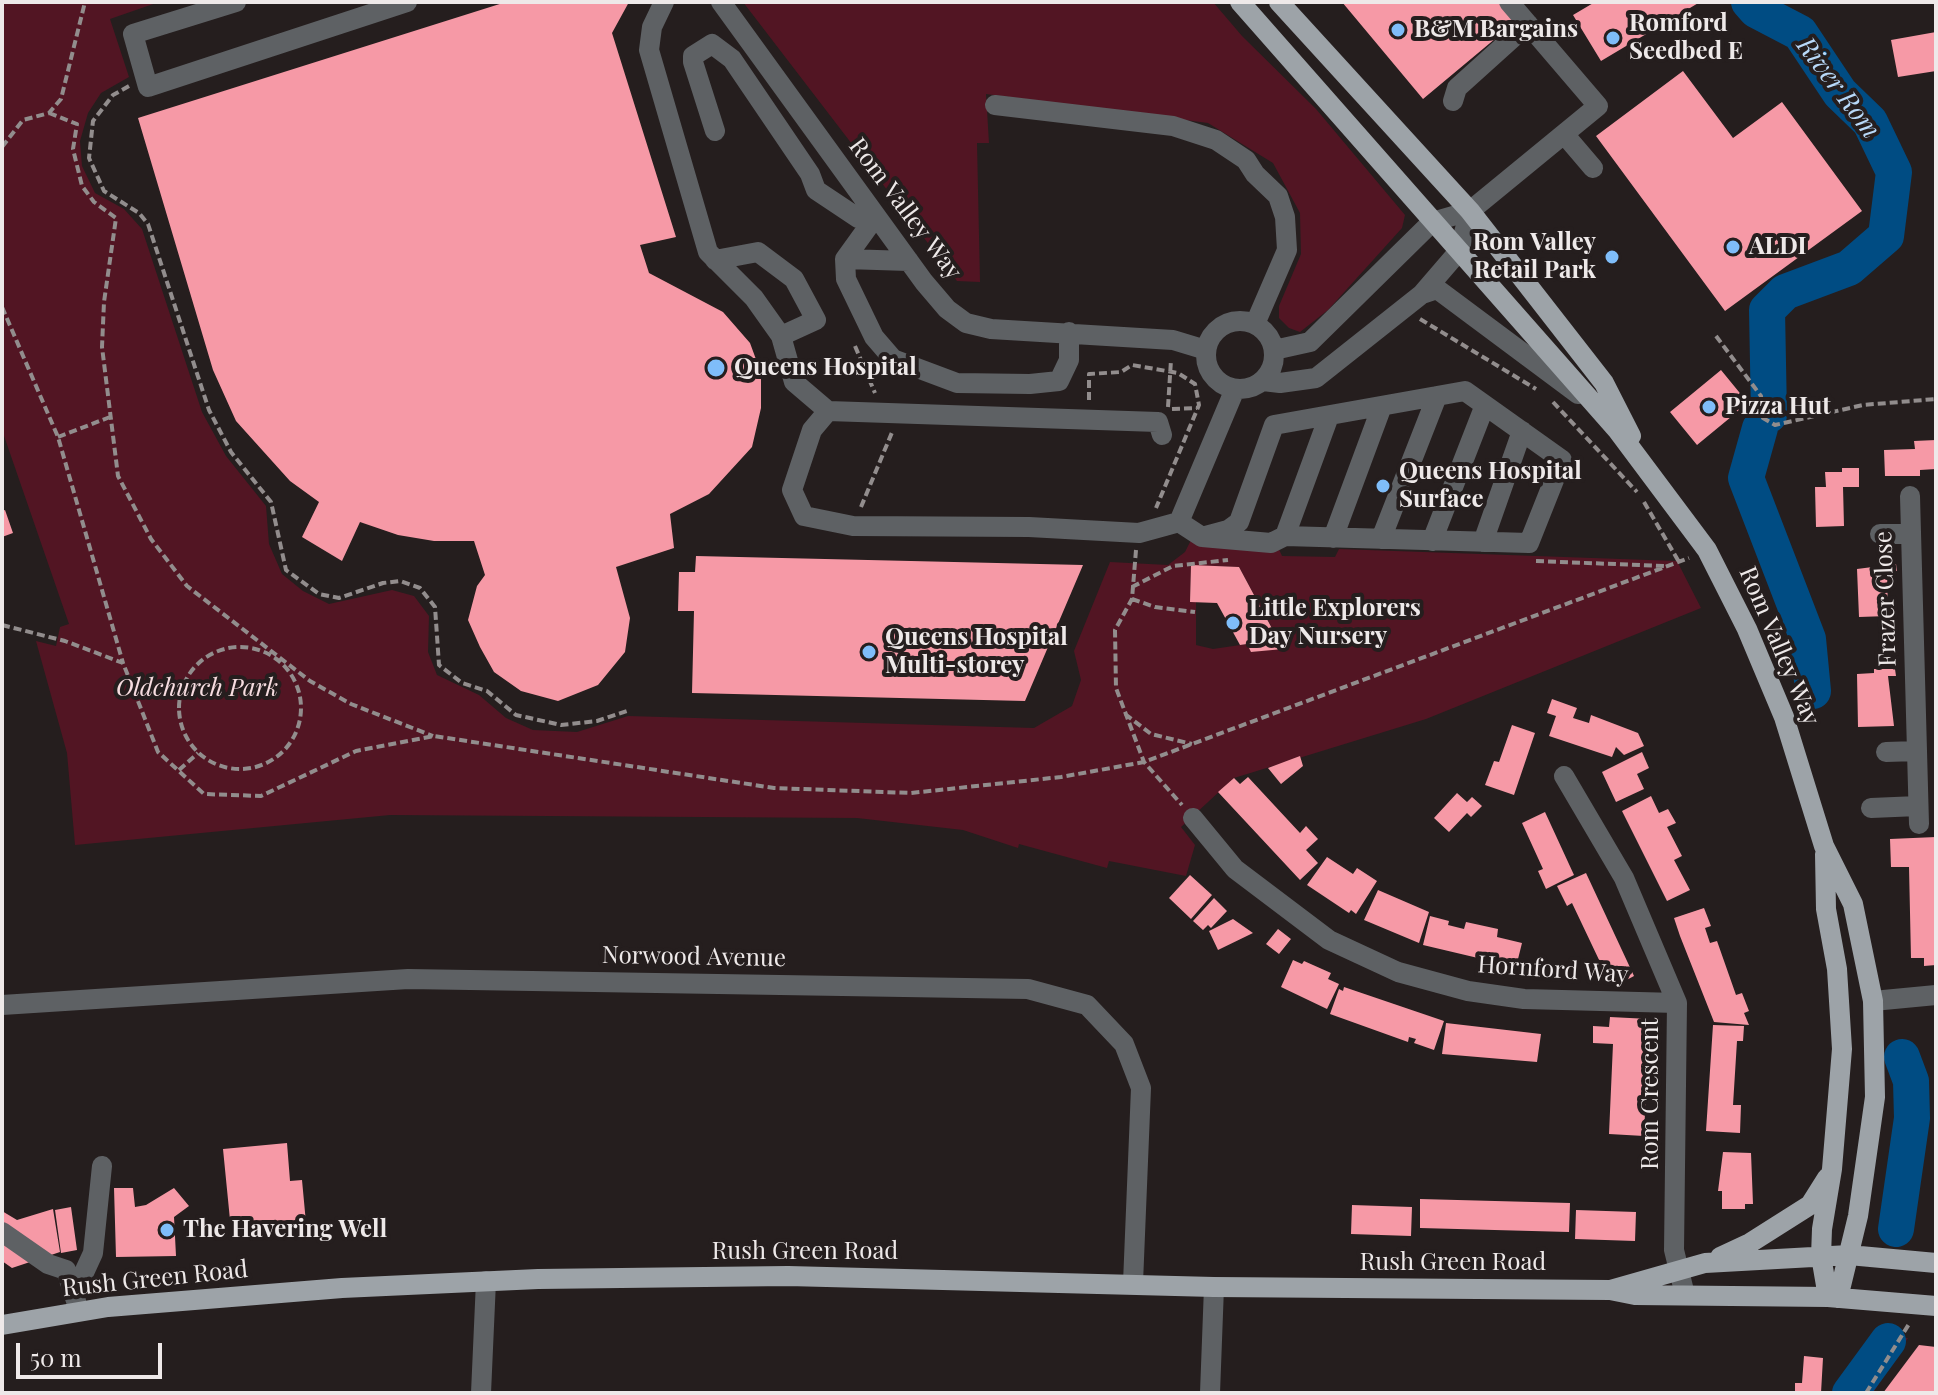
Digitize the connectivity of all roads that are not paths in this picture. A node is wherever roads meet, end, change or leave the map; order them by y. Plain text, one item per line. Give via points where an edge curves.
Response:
1 (236, 2) edge
2 (407, 2) edge
3 (664, 2) edge
4 (721, 2) edge
5 (1240, 2) edge
6 (1279, 2) edge
7 (1509, 2) edge
8 (1528, 24) junction
9 (1453, 101) dead end
10 (995, 105) dead end
11 (715, 131) dead end
12 (1564, 134) junction
13 (1593, 168) dead end
14 (844, 172) junction
15 (810, 174) junction
16 (1470, 211) junction
17 (874, 213) junction
18 (1432, 222) junction
19 (1459, 251) junction
20 (845, 259) junction
21 (715, 260) junction
22 (909, 261) junction
23 (1422, 294) junction
24 (1255, 324) junction
25 (1069, 332) junction
26 (781, 336) junction
27 (1206, 350) junction
28 (1274, 350) junction
29 (1263, 381) junction
30 (1235, 389) junction
31 (1437, 396) junction
32 (1485, 405) junction
33 (1382, 406) junction
34 (1596, 407) junction
35 (828, 411) junction
36 (1329, 416) junction
37 (1522, 431) junction
38 (1162, 435) dead end
39 (1656, 481) junction
40 (1910, 496) dead end
41 (1179, 522) junction
42 (1880, 534) dead end
43 (1911, 534) junction
44 (1285, 536) junction
45 (1202, 537) junction
46 (1333, 538) junction
47 (1381, 539) junction
48 (1432, 541) junction
49 (1483, 542) junction
50 (1926, 700) edge
51 (1917, 751) junction
52 (1886, 752) dead end
53 (1564, 776) dead end
54 (1871, 808) dead end
55 (1193, 818) road end
56 (1824, 846) junction
57 (1936, 995) edge
58 (1873, 1001) junction
59 (1677, 1003) junction
60 (2, 1005) edge
61 (1842, 1049) junction
62 (102, 1166) dead end
63 (1832, 1169) junction
64 (1858, 1216) junction
65 (2, 1232) edge
66 (1849, 1255) junction
67 (1821, 1256) junction
68 (1888, 1256) junction
69 (1705, 1263) junction
70 (1936, 1263) edge
71 (1679, 1269) junction
72 (486, 1281) junction
73 (1133, 1283) junction
74 (1214, 1287) junction
75 (76, 1290) junction
76 (1610, 1290) junction
77 (1685, 1295) junction
78 (1833, 1297) junction
79 (1928, 1306) edge
80 (77, 1312) junction
81 (8, 1322) edge
82 (481, 1393) edge
83 (1210, 1393) edge

1 - 2 street via 133,34 148,87
3 - 21 street via 649,50 708,252
4 - 14 street, Rom Valley Way
5 - 18 main road, Rom Valley Way
6 - 16 main road, Rom Valley Way
7 - 8 street
8 - 9 street via 1486,69 1457,88
8 - 12 street via 1598,106
10 - 24 street via 1173,126 1216,140 1246,160 1278,196 1287,250
11 - 15 street via 693,62 693,56 712,44 732,59
12 - 13 street
12 - 16 street
14 - 15 street via 833,181
14 - 17 street, Rom Valley Way
15 - 17 street via 816,190 858,218
16 - 18 street
16 - 19 street
16 - 39 main road, Rom Valley Way via 1604,383
17 - 20 street
17 - 22 street, Rom Valley Way
18 - 19 main road, Rom Valley Way
18 - 28 street via 1310,342
19 - 23 street
19 - 34 main road, Rom Valley Way
20 - 22 street
20 - 25 street via 846,279 874,337 893,359 957,383 1059,381 1069,360
21 - 26 street via 754,298
21 - 26 street via 758,252 794,279 816,320
22 - 25 street, Rom Valley Way via 947,309 966,323
23 - 29 street via 1316,378
23 - 34 street via 1437,289
24 - 27 street via 1224,325
24 - 28 street via 1268,335
25 - 27 street, Rom Valley Way via 1173,340
26 - 35 street via 794,382
27 - 30 street via 1213,375
28 - 29 street
29 - 30 street
30 - 41 street
31 - 32 street via 1465,391
31 - 33 street
31 - 47 street
32 - 37 street
32 - 48 street
33 - 36 street
33 - 46 street
34 - 39 main road, Rom Valley Way
35 - 38 street via 1158,422
35 - 41 street via 812,430 792,490 804,516 863,527 1139,533
36 - 44 street
36 - 45 street via 1274,425 1239,522
37 - 49 street
37 - 49 street via 1562,460 1529,543
39 - 56 main road, Rom Valley Way via 1707,550 1747,629 1784,717
40 - 43 street, Frazer Close
41 - 45 street
42 - 43 street
43 - 50 street, Frazer Close
44 - 45 street via 1271,543
44 - 46 street
46 - 47 street
47 - 48 street
48 - 49 street
50 - 51 street, Frazer Close
51 - 52 street
51 - 54 street, Frazer Close via 1918,815
53 - 59 street, Rom Crescent via 1624,878
55 - 59 street, Hornford Way via 1235,869 1329,940 1398,972 1524,999
56 - 58 main road, Rom Valley Way via 1853,904
56 - 61 main road, Rom Valley Way
57 - 58 street
58 - 61 main road, Rom Valley Way
58 - 64 main road, Rom Valley Way via 1875,1097
59 - 71 street, Rom Crescent via 1674,1250
60 - 73 street, Norwood Avenue via 408,979 1028,989 1087,1005 1124,1044 1141,1088
61 - 63 main road, Rom Valley Way
62 - 75 street via 93,1253
63 - 67 main road, Rom Valley Way
63 - 69 main road, Rush Green Road via 1810,1205 1750,1243
64 - 66 main road, Rom Valley Way
64 - 68 main road via 1866,1238
65 - 75 street via 48,1264 66,1270
66 - 67 main road, Rush Green Road
66 - 68 main road, Rush Green Road
66 - 78 main road, Rom Valley Way
67 - 69 main road, Rush Green Road
67 - 78 main road, Rom Valley Way
68 - 70 main road, Rush Green Road
69 - 71 main road, Rush Green Road
71 - 76 main road, Rush Green Road
71 - 77 street, Rom Crescent
72 - 73 main road, Rush Green Road via 788,1276
72 - 80 main road, Rush Green Road via 314,1290
72 - 82 street
73 - 74 main road, Rush Green Road
74 - 76 main road, Rush Green Road
74 - 83 street
75 - 80 street
76 - 77 main road, Rush Green Road
77 - 78 main road, Rush Green Road
78 - 79 main road, Rush Green Road
80 - 81 main road, Rush Green Road

